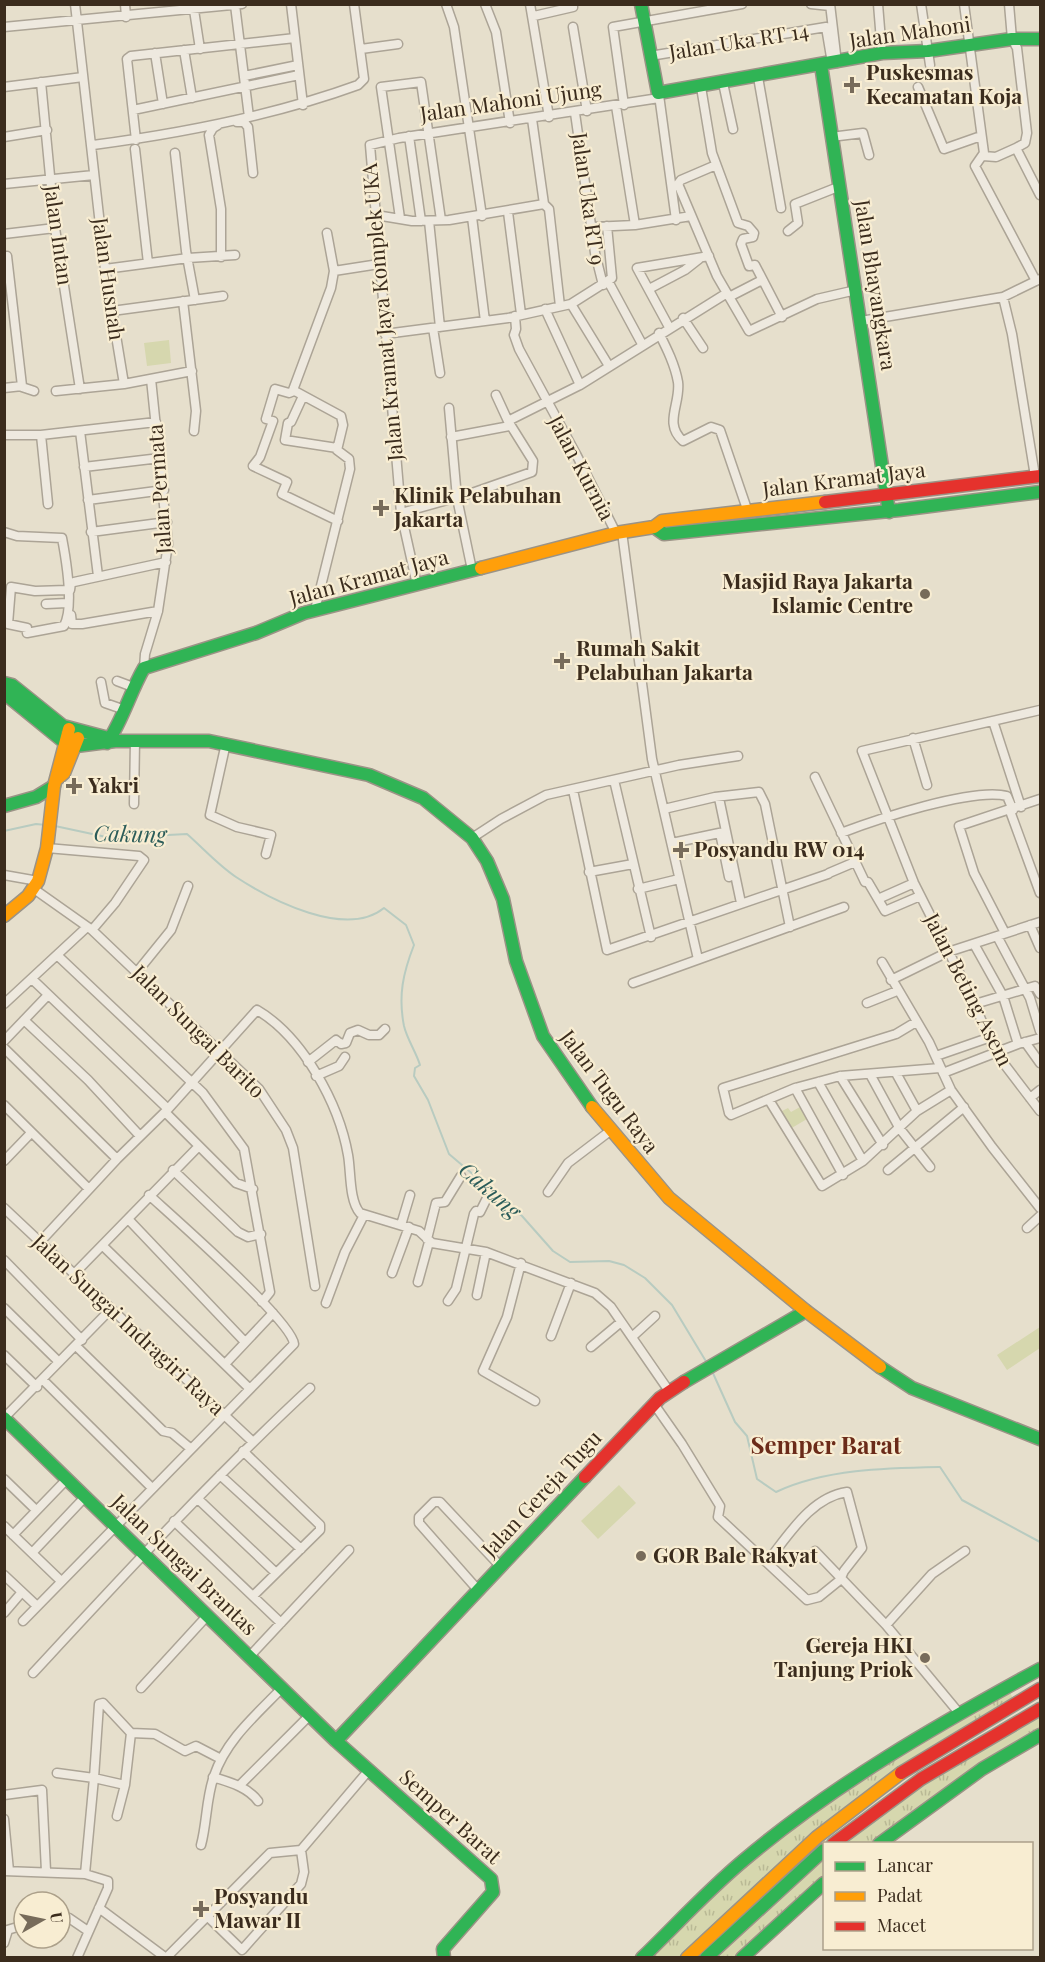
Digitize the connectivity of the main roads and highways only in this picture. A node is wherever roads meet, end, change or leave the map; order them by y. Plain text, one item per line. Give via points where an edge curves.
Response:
1 (640, 4) edge
2 (1041, 39) edge
3 (830, 64) junction
4 (1038, 476) edge
5 (1041, 492) edge
6 (887, 495) junction
7 (889, 512) junction
8 (654, 527) junction
9 (4, 683) edge
10 (4, 693) edge
11 (74, 731) junction
12 (111, 740) junction
13 (70, 744) junction
14 (55, 783) junction
15 (4, 806) edge
16 (4, 916) edge
17 (806, 1311) junction
18 (4, 1418) edge
19 (1041, 1439) edge
20 (1038, 1670) edge
21 (1041, 1689) edge
22 (1041, 1709) edge
23 (1041, 1735) edge
24 (336, 1741) junction
25 (836, 1842) edge
26 (882, 1842) edge
27 (823, 1852) edge
28 (823, 1885) edge
29 (444, 1958) edge
30 (642, 1958) edge
31 (687, 1958) edge
32 (706, 1958) edge
33 (742, 1958) edge

1 - 3 main road, Jalan Mahoni Ujung via 659,96
2 - 3 main road, Jalan Mahoni via 882,53
3 - 6 main road, Jalan Bhayangkara via 831,137
4 - 6 main road, Jalan Kramat Jaya
5 - 7 main road, Jalan Kramat Jaya
6 - 7 main road, Jalan Bhayangkara
6 - 8 main road, Jalan Kramat Jaya via 662,521
7 - 8 main road, Jalan Kramat Jaya via 663,534
8 - 12 main road, Jalan Kramat Jaya via 619,532 315,610 144,668
9 - 11 main road
10 - 13 main road
11 - 12 main road
11 - 13 main road
12 - 13 main road
12 - 17 main road, Jalan Tugu Raya via 226,743 390,782 423,798 472,838 496,880 516,961 541,1030 580,1091 669,1198
13 - 14 main road via 64,773
14 - 15 main road via 36,797
14 - 16 main road via 50,832 36,885
17 - 19 main road, Jalan Tugu Raya via 912,1388
17 - 24 main road, Jalan Gereja Tugu via 700,1371 654,1404
18 - 24 main road, Jalan Sungai Brantas
20 - 30 main road via 959,1713 852,1780 759,1847
21 - 31 main road via 863,1800 807,1845
22 - 25 main road via 921,1779
23 - 26 main road via 982,1769
24 - 29 main road, Semper Barat via 494,1885 487,1900 443,1949
27 - 32 main road
28 - 33 main road

